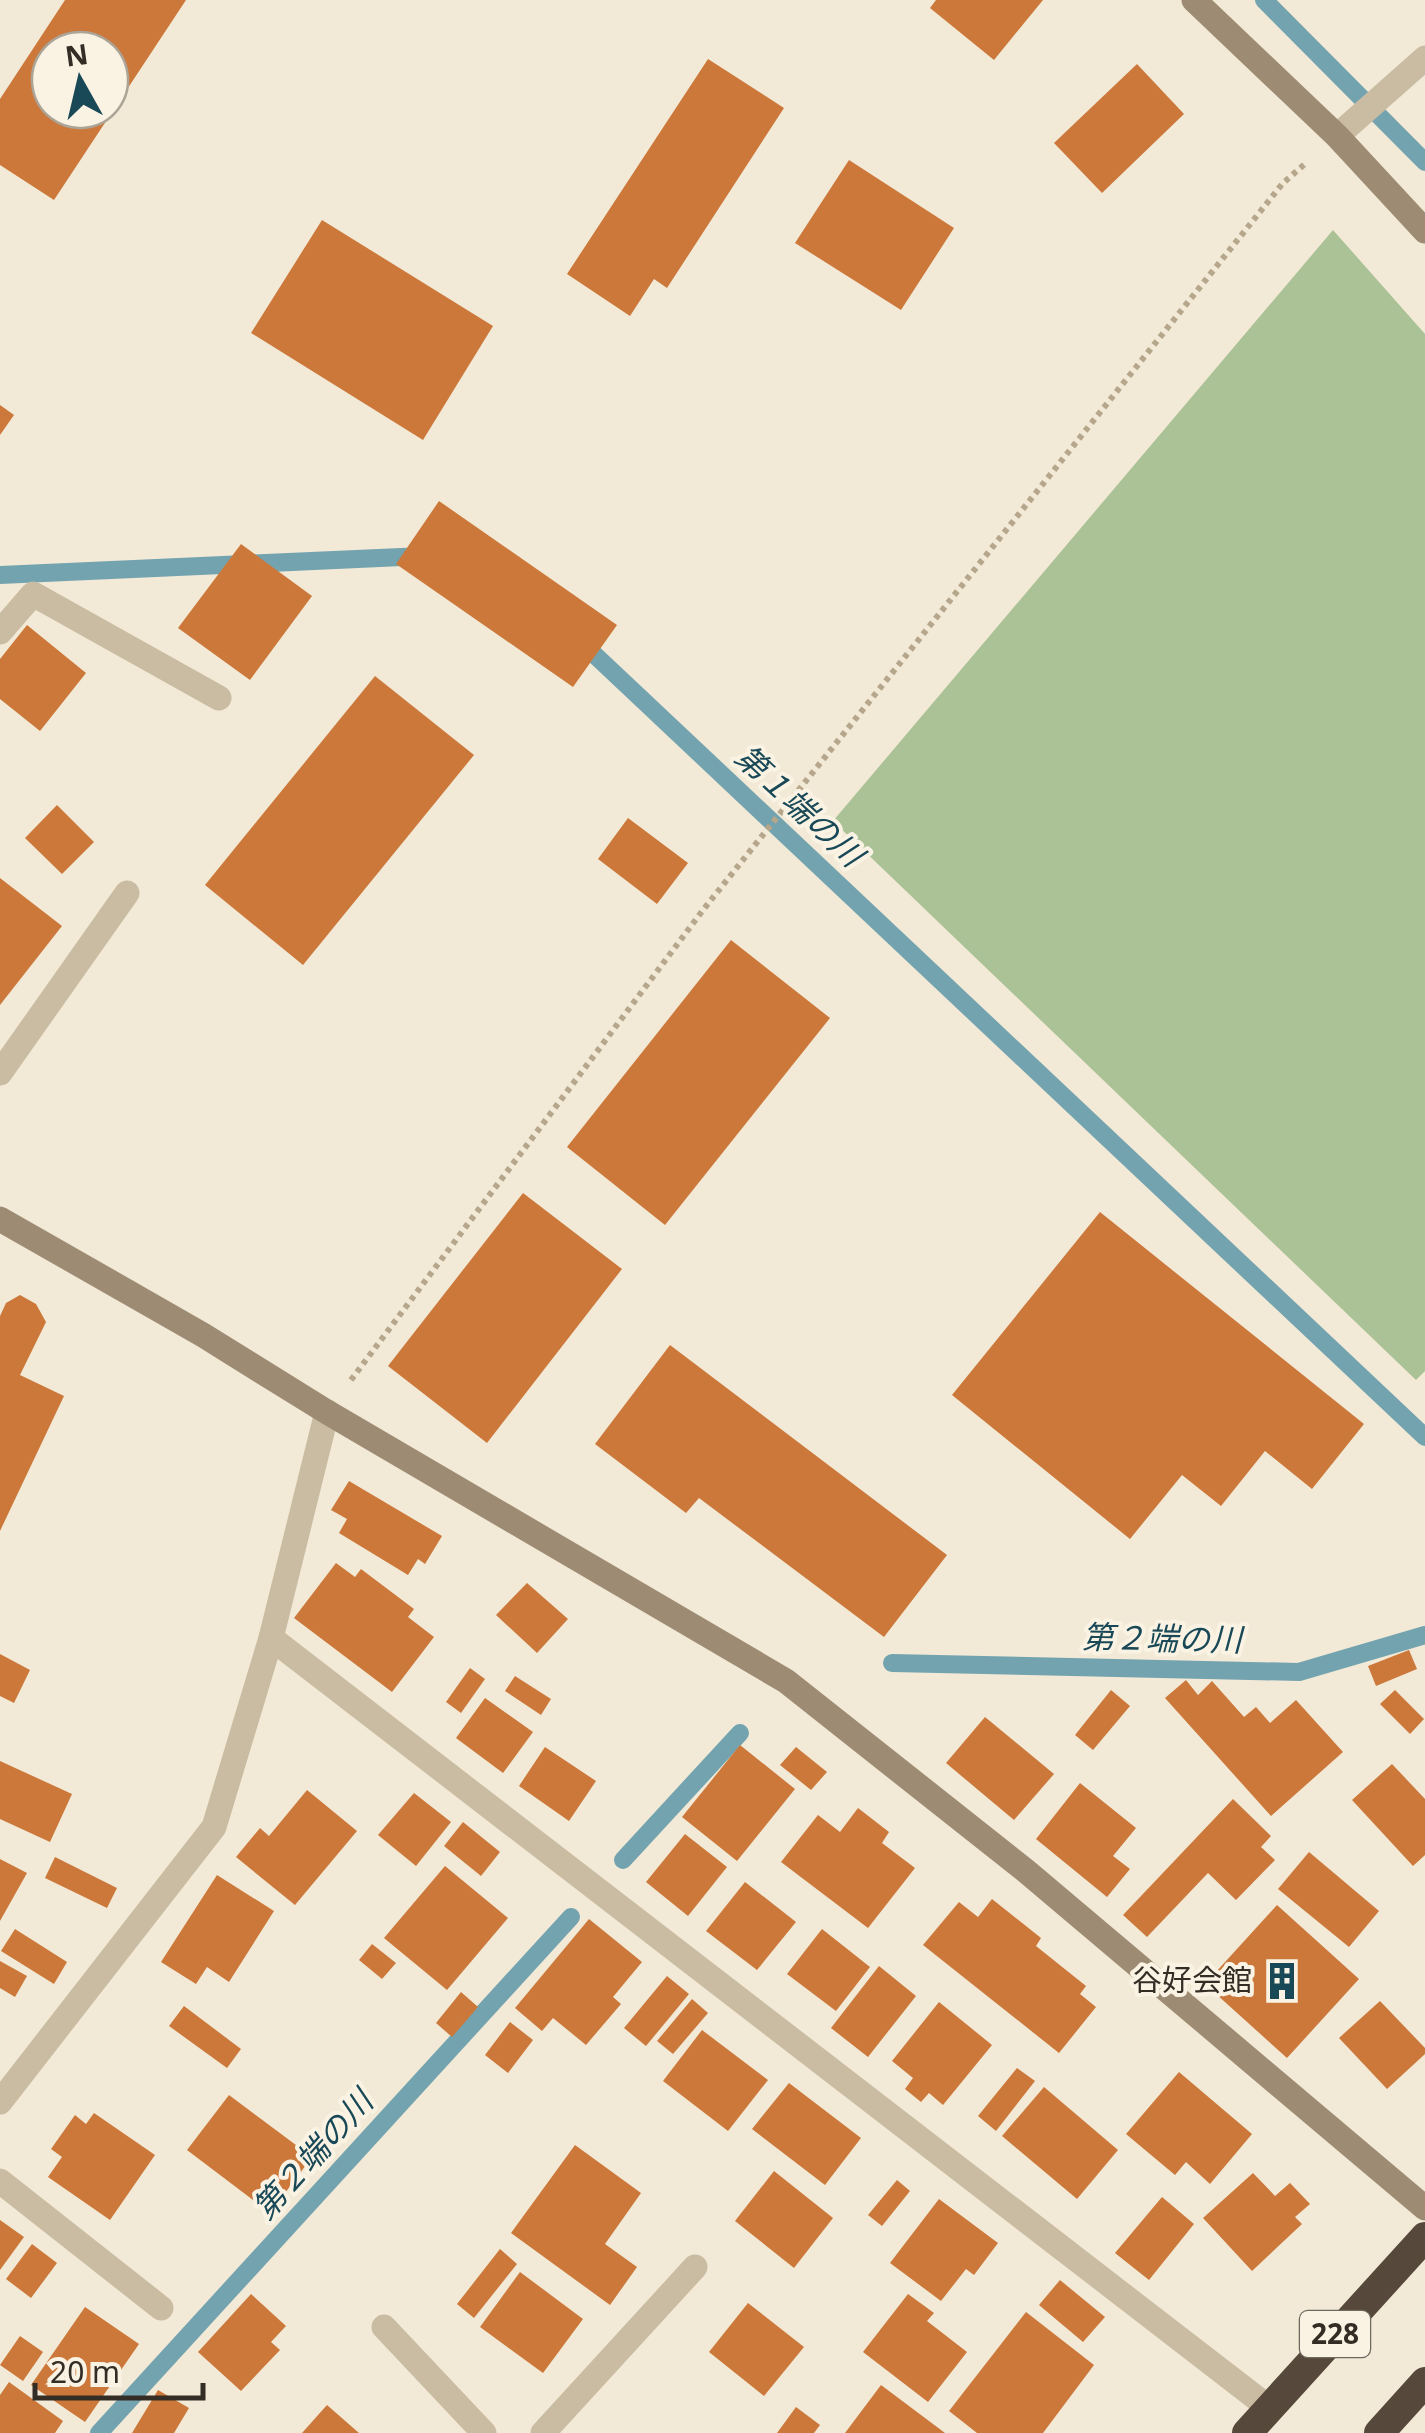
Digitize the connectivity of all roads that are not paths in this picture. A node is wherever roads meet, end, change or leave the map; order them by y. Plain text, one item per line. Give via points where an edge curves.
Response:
1 (1194, 0) edge
2 (1425, 58) edge
3 (1337, 136) junction
4 (1425, 230) edge
5 (0, 632) edge
6 (219, 698) dead end
7 (127, 892) dead end
8 (0, 1072) edge
9 (0, 1219) edge
10 (327, 1412) junction
11 (271, 1638) junction
12 (0, 2102) edge
13 (0, 2181) edge
14 (1425, 2208) edge
15 (1425, 2237) edge
16 (695, 2267) dead end
17 (161, 2308) dead end
18 (384, 2327) dead end
19 (1425, 2382) edge
20 (1268, 2407) junction
21 (484, 2433) edge
22 (543, 2433) edge
23 (1247, 2433) edge
24 (1379, 2433) edge

1 - 3 street
2 - 3 street
3 - 4 street
5 - 6 street via 33,594
7 - 8 street
9 - 10 street
10 - 11 street
10 - 14 street via 786,1681 1026,1872
11 - 12 street via 214,1828
11 - 20 street
13 - 17 street
15 - 20 highway, 228
16 - 22 street
18 - 21 street
19 - 24 highway
20 - 23 highway, 228

